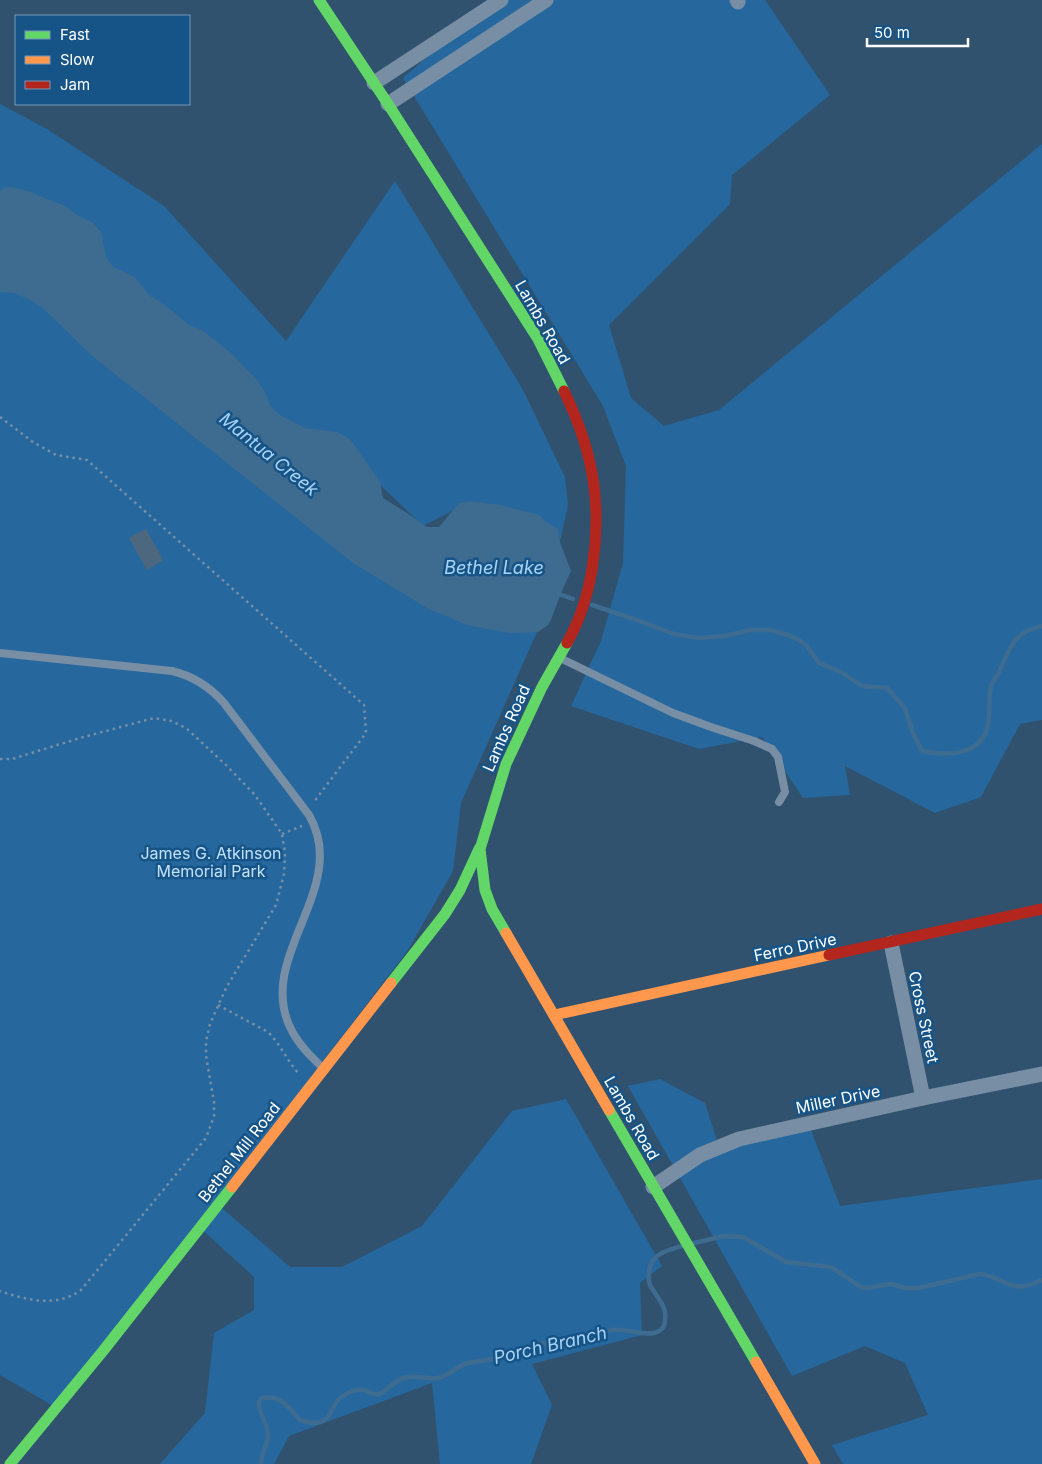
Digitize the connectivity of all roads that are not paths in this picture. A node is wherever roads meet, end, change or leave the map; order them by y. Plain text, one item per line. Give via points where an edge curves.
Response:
1 (319, 0) edge
2 (501, 0) edge
3 (546, 0) edge
4 (374, 83) junction
5 (388, 104) junction
6 (0, 653) edge
7 (559, 657) junction
8 (778, 802) dead end
9 (480, 849) junction
10 (1042, 909) edge
11 (891, 943) junction
12 (554, 1015) junction
13 (324, 1070) junction
14 (1042, 1074) edge
15 (923, 1098) junction
16 (653, 1187) junction
17 (8, 1463) edge
18 (815, 1464) edge

1 - 4 main road, Lambs Road
2 - 4 street
3 - 5 street
4 - 5 main road, Lambs Road
5 - 7 main road, Lambs Road via 538,339 571,406 585,447 596,513 592,567 582,610
6 - 13 lane via 172,671 197,680 224,703 309,815 318,836 320,867 287,965 282,997 290,1027
7 - 8 lane via 673,713 772,749 778,757 785,792
7 - 9 main road, Lambs Road via 506,764
9 - 12 main road, Lambs Road via 485,890 492,909
9 - 13 main road, Bethel Mill Road via 444,914
10 - 11 main road, Ferro Drive
11 - 12 main road, Ferro Drive
11 - 15 street, Cross Street
12 - 16 main road, Lambs Road
13 - 17 main road, Bethel Mill Road via 103,1351
14 - 15 street, Miller Drive
15 - 16 street, Miller Drive via 739,1139 700,1155
16 - 18 main road, Lambs Road

